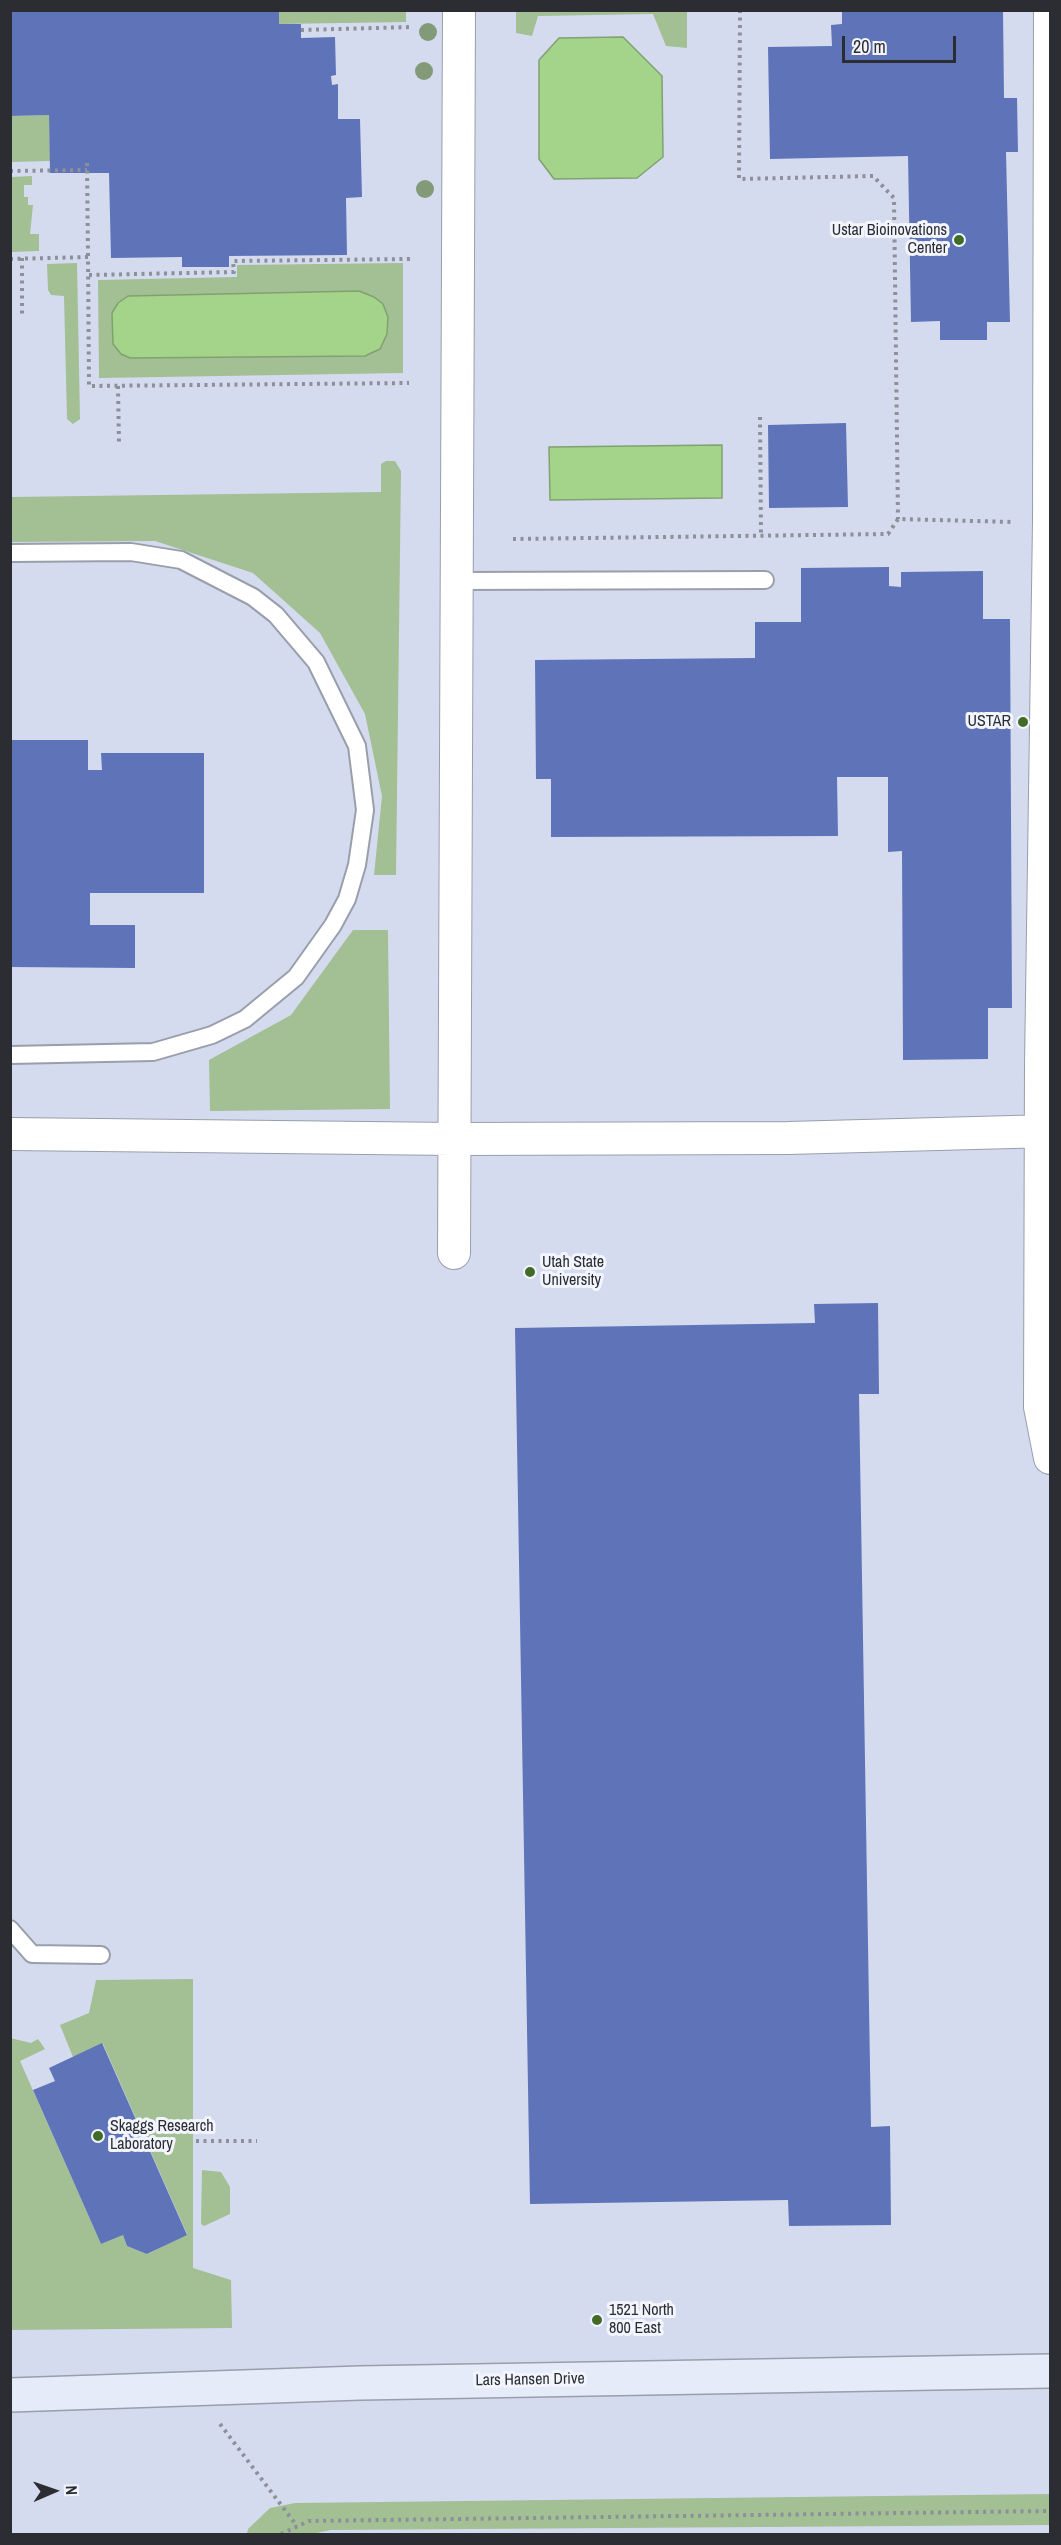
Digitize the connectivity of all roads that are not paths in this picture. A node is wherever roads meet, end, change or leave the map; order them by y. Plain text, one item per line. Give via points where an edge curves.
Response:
1 (459, 10) edge
2 (1050, 10) edge
3 (10, 553) edge
4 (765, 580) dead end
5 (456, 581) junction
6 (10, 1054) edge
7 (1046, 1131) edge
8 (10, 1134) edge
9 (454, 1139) junction
10 (454, 1253) dead end
11 (1050, 1458) edge
12 (10, 1929) edge
13 (101, 1955) dead end
14 (1050, 2371) edge
15 (10, 2395) edge

1 - 5 street
2 - 7 street
3 - 6 lane via 131,552 181,560 253,597 283,622 316,662 357,746 365,810 348,899 296,977 245,1019 212,1035 153,1052
4 - 5 lane
5 - 9 street
7 - 9 street via 788,1138
7 - 11 street via 1040,1407
8 - 9 street
9 - 10 street
12 - 13 lane via 32,1954
14 - 15 main road, Lars Hansen Drive via 360,2383

